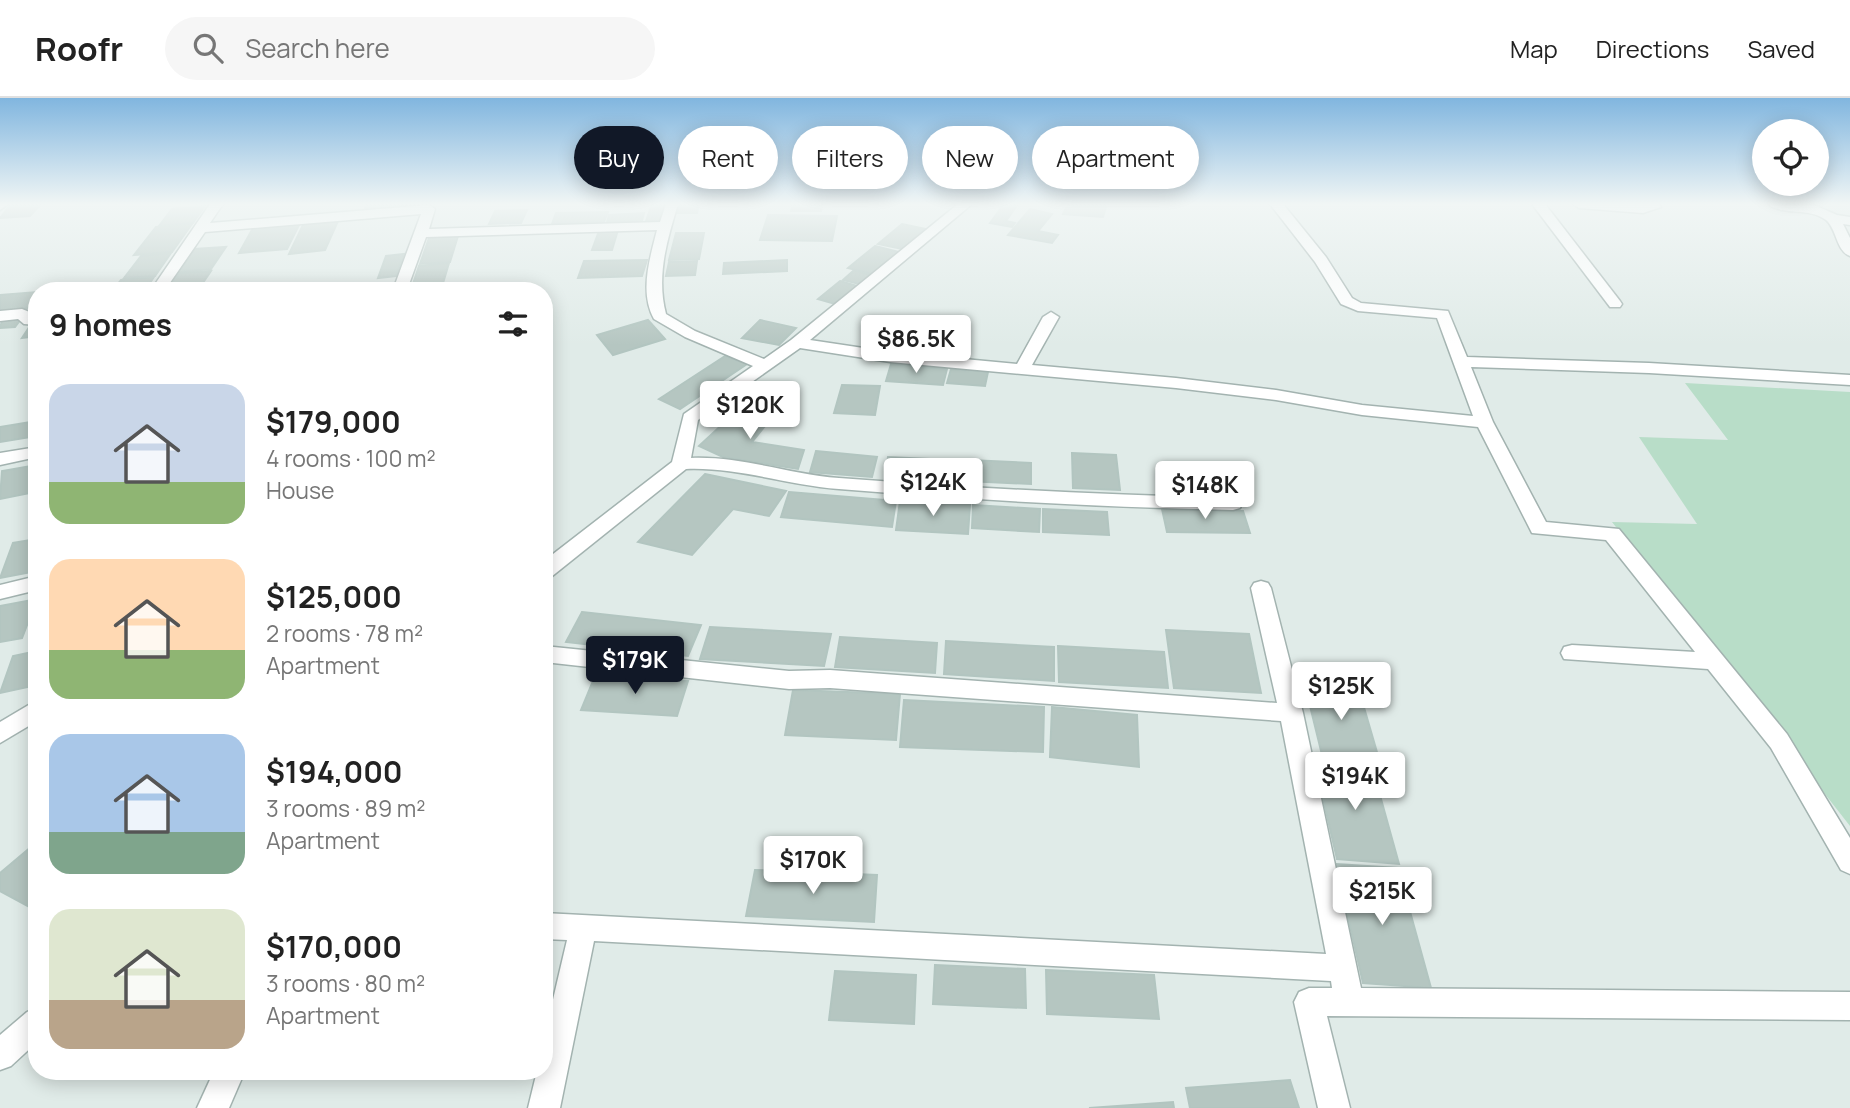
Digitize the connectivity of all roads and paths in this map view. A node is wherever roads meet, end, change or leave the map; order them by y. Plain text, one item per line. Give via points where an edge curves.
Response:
1 (185, 251) edge
2 (415, 251) edge
3 (659, 251) edge
4 (909, 251) edge
5 (1314, 251) edge
6 (1574, 251) edge
7 (164, 282) edge
8 (403, 282) edge
9 (1615, 304) dead end
10 (0, 316) edge
11 (1051, 317) dead end
12 (28, 320) edge
13 (797, 343) junction
14 (1461, 362) junction
15 (765, 365) junction
16 (1022, 369) junction
17 (1850, 380) edge
18 (1485, 422) junction
19 (28, 454) edge
20 (0, 459) edge
21 (681, 464) junction
22 (1233, 504) dead end
23 (553, 564) edge
24 (28, 585) edge
25 (1261, 588) dead end
26 (0, 592) edge
27 (1572, 653) dead end
28 (553, 655) edge
29 (1714, 661) junction
30 (1291, 713) junction
31 (28, 715) edge
32 (0, 734) edge
33 (1850, 863) edge
34 (553, 927) edge
35 (583, 929) junction
36 (1342, 968) junction
37 (1350, 1004) junction
38 (1850, 1006) edge
39 (28, 1030) edge
40 (0, 1055) edge
41 (553, 1067) edge
42 (226, 1080) edge
43 (550, 1080) edge
44 (213, 1108) edge
45 (544, 1108) edge
46 (1334, 1108) edge

1 - 7 street
2 - 8 street
3 - 15 street via 652,294 659,316
4 - 13 street
5 - 14 street via 1346,301 1358,307 1443,314
6 - 9 street
10 - 12 street via 22,314
11 - 16 street
13 - 15 street
13 - 16 street
14 - 17 street
14 - 18 street
15 - 21 street via 690,418
16 - 18 street via 1176,383
18 - 29 street via 1539,528 1612,534
19 - 20 street
21 - 22 street via 707,462 799,481 896,489
21 - 23 street
24 - 26 street
25 - 30 street
27 - 29 street
28 - 30 street via 789,680 844,680
29 - 33 street via 1779,741
30 - 36 street
31 - 32 street
34 - 35 street
35 - 36 street
35 - 41 street
36 - 37 street
37 - 38 street
37 - 46 street via 1309,1002
39 - 40 street
42 - 44 street
43 - 45 street

